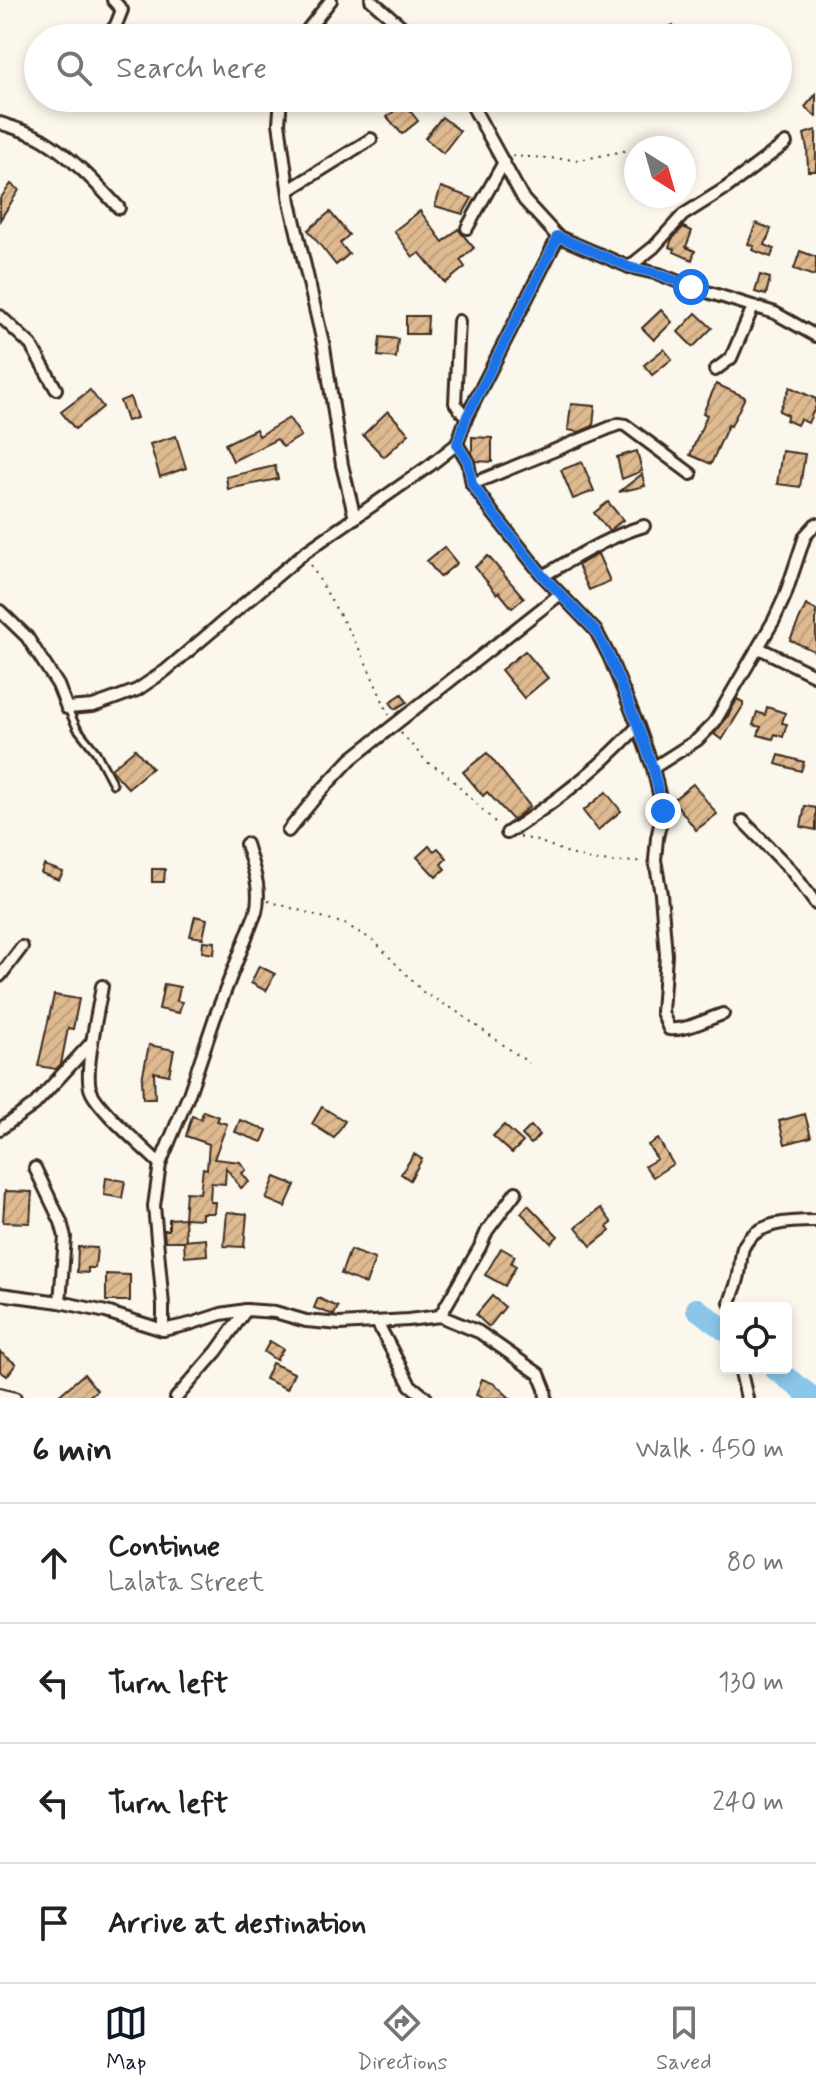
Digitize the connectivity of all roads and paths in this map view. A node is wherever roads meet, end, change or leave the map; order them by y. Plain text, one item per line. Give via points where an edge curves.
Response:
1 (113, 0) edge
2 (331, 0) edge
3 (371, 0) edge
4 (116, 24) edge
5 (312, 24) edge
6 (399, 24) edge
7 (280, 112) edge
8 (475, 112) edge
9 (0, 123) edge
10 (371, 139) dead end
11 (786, 143) dead end
12 (624, 151) edge
13 (501, 160) junction
14 (289, 190) junction
15 (119, 208) dead end
16 (467, 228) dead end
17 (557, 236) junction
18 (629, 267) junction
19 (753, 307) junction
20 (0, 316) edge
21 (459, 321) dead end
22 (816, 336) edge
23 (715, 370) dead end
24 (56, 389) dead end
25 (467, 416) junction
26 (457, 444) junction
27 (691, 474) dead end
28 (472, 484) junction
29 (355, 518) junction
30 (816, 524) edge
31 (644, 526) dead end
32 (304, 553) junction
33 (543, 576) junction
34 (559, 595) junction
35 (0, 611) edge
36 (759, 648) junction
37 (816, 676) edge
38 (67, 708) junction
39 (393, 725) junction
40 (638, 726) junction
41 (653, 768) junction
42 (113, 784) dead end
43 (743, 821) dead end
44 (288, 831) dead end
45 (507, 833) dead end
46 (246, 844) dead end
47 (259, 899) junction
48 (816, 904) edge
49 (22, 947) dead end
50 (0, 976) edge
51 (102, 986) dead end
52 (723, 1014) dead end
53 (93, 1041) junction
54 (529, 1063) dead end
55 (0, 1129) edge
56 (160, 1164) junction
57 (35, 1168) dead end
58 (516, 1192) dead end
59 (816, 1221) edge
60 (0, 1294) edge
61 (60, 1302) junction
62 (730, 1302) edge
63 (246, 1310) junction
64 (440, 1316) junction
65 (377, 1322) junction
66 (163, 1330) junction
67 (741, 1374) edge
68 (0, 1394) edge
69 (15, 1398) edge
70 (176, 1398) edge
71 (426, 1398) edge
72 (546, 1398) edge
73 (747, 1398) edge

1 - 4 street via 122,10
2 - 5 street
3 - 6 street
7 - 14 street
8 - 13 street
9 - 15 street via 56,148
10 - 14 street
11 - 18 street via 683,215
12 - 13 path via 580,160
13 - 16 street
13 - 17 street via 524,200
14 - 29 street
17 - 18 street
17 - 25 street
18 - 19 street
19 - 22 street
19 - 23 street via 731,358
20 - 24 street via 31,345
21 - 25 street via 455,403
25 - 26 street
26 - 28 street
26 - 29 street
27 - 28 street via 619,424
28 - 33 street
29 - 32 street
30 - 36 street via 805,536 785,596
31 - 33 street via 603,541
32 - 38 street via 137,690 93,706
32 - 39 path via 362,654
33 - 34 street
34 - 39 street
34 - 40 street via 596,631
35 - 38 street via 27,637
36 - 37 street
36 - 41 street via 704,735
38 - 42 lane
39 - 44 street via 351,759
40 - 41 street
40 - 45 street via 580,782
41 - 52 street via 664,815 655,860 666,955 662,1012 669,1029 681,1031
43 - 48 street
46 - 47 street
47 - 54 path via 345,924 374,941 424,993
47 - 56 street
49 - 50 street
51 - 53 street
53 - 55 street via 34,1105
53 - 56 street via 88,1080 94,1097
56 - 66 street via 154,1206
57 - 61 street via 65,1237
58 - 64 street via 487,1231
59 - 62 street via 771,1225 748,1240
60 - 61 street
61 - 66 street
63 - 65 street via 306,1321
63 - 66 street
63 - 70 street
64 - 65 street
64 - 72 street via 479,1332 539,1374
65 - 71 street via 410,1385
67 - 73 street
68 - 69 street

